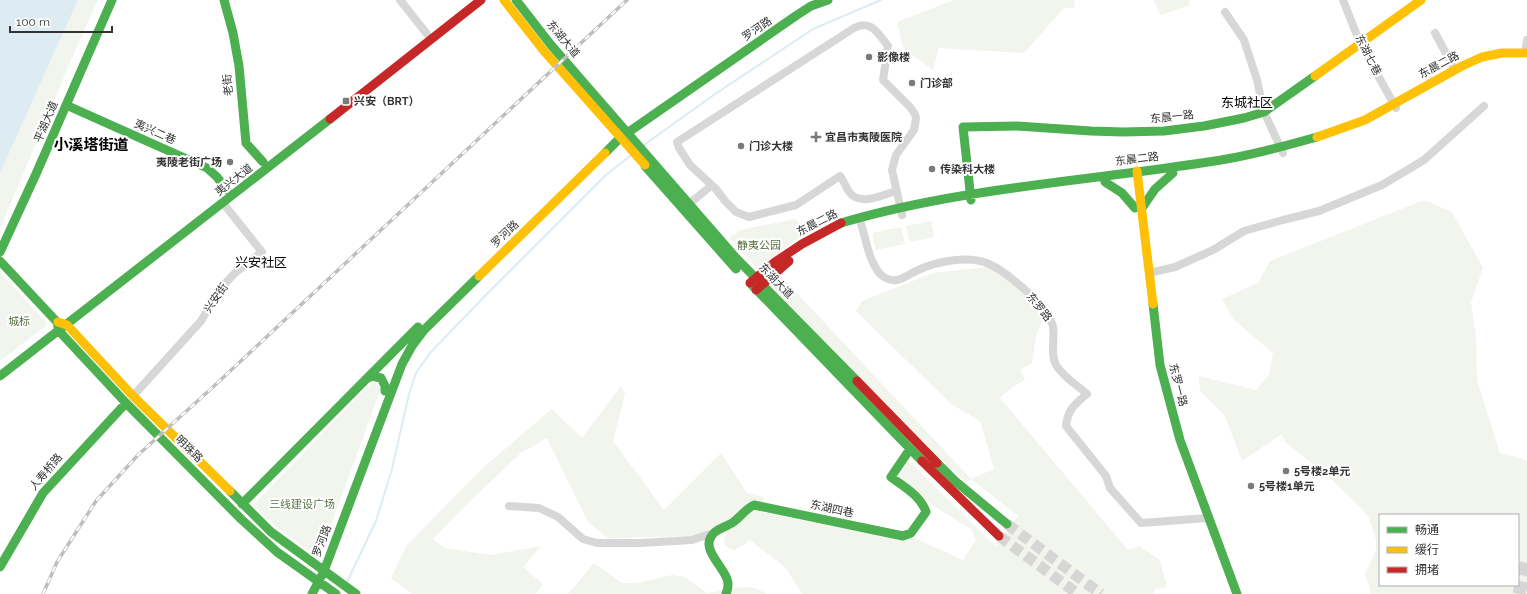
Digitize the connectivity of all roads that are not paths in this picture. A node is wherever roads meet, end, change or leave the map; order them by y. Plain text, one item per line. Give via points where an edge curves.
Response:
1 (105, 0) edge
2 (112, 0) edge
3 (224, 0) edge
4 (400, 0) edge
5 (468, 0) edge
6 (481, 0) edge
7 (504, 0) edge
8 (516, 0) edge
9 (828, 0) edge
10 (1343, 0) edge
11 (1421, 0) edge
12 (811, 2) edge
13 (1225, 12) dead end
14 (1435, 33) dead end
15 (427, 34) junction
16 (1527, 40) edge
17 (1360, 43) junction
18 (1526, 55) edge
19 (1455, 70) junction
20 (66, 105) junction
21 (1395, 106) junction
22 (1484, 106) dead end
23 (1264, 112) junction
24 (621, 133) junction
25 (1282, 150) junction
26 (263, 162) junction
27 (647, 164) junction
28 (1173, 173) junction
29 (1134, 175) junction
30 (1105, 182) junction
31 (712, 184) junction
32 (227, 190) junction
33 (896, 191) junction
34 (970, 198) junction
35 (223, 203) junction
36 (689, 204) junction
37 (1138, 208) junction
38 (901, 211) junction
39 (860, 221) junction
40 (0, 244) edge
41 (0, 252) edge
42 (0, 261) edge
43 (1148, 273) junction
44 (756, 284) junction
45 (56, 322) junction
46 (67, 325) junction
47 (418, 327) junction
48 (59, 331) junction
49 (0, 376) edge
50 (366, 379) junction
51 (385, 391) junction
52 (133, 396) junction
53 (126, 403) junction
54 (910, 449) junction
55 (242, 504) junction
56 (509, 506) dead end
57 (1204, 519) junction
58 (1007, 524) tunnel mouth
59 (713, 533) junction
60 (999, 536) tunnel mouth
61 (0, 567) edge
62 (322, 569) junction
63 (318, 582) junction
64 (312, 594) edge
65 (336, 594) edge
66 (356, 594) edge
67 (726, 594) edge
68 (1229, 594) edge
69 (1237, 594) edge

1 - 40 main road, 平湖大道
2 - 20 main road, 平湖大道
3 - 26 main road, 老街 via 239,66 246,143
4 - 15 street
5 - 15 main road, 夷兴大道
6 - 35 main road, 夷兴大道
7 - 24 main road, 东湖大道 via 544,51
8 - 24 main road, 东湖大道
9 - 12 main road, 罗河路
10 - 17 street, 东湖七巷
11 - 17 main road, 东晨一路
12 - 24 main road, 罗河路
13 - 23 street via 1244,40
14 - 19 street
15 - 26 main road, 夷兴大道
16 - 18 street
17 - 21 street, 东湖七巷
17 - 23 main road, 东晨一路
18 - 19 main road, 东晨二路 via 1502,53 1482,57
18 - 21 main road, 东晨二路 via 1483,64
19 - 21 main road, 东晨二路
20 - 32 main road, 夷兴二巷 via 207,168
20 - 41 main road, 平湖大道
21 - 25 main road, 东晨二路
22 - 43 street via 1424,160 1382,185 1319,212 1244,231 1213,250 1175,267
23 - 25 street
23 - 34 main road, 东晨一路 via 1220,123 1144,132 1101,132 1018,126 963,127
24 - 27 main road, 东湖大道
24 - 47 main road, 罗河路
24 - 62 main road, 罗河路 via 424,330 412,346 402,364
25 - 28 main road, 东晨二路 via 1209,168
25 - 29 main road, 东晨二路
26 - 32 main road, 夷兴大道
27 - 36 main road, 东湖大道
27 - 44 main road, 东湖大道 via 717,248
28 - 29 main road, 东晨二路
28 - 37 main road via 1158,184
29 - 30 main road, 东晨二路
29 - 34 main road, 东晨二路
29 - 37 main road, 东罗一路
30 - 34 main road, 东晨二路
30 - 37 main road via 1118,189
31 - 33 street via 736,212 749,217 796,205 840,176 851,194 857,198 865,200
31 - 33 street via 690,165 678,148 678,142 864,24 874,29 888,46 883,80 915,114 914,130 898,150 893,161
31 - 36 street
32 - 45 main road, 夷兴大道
33 - 38 street
34 - 38 main road, 东晨二路
35 - 46 main road, 夷兴大道
35 - 52 street, 兴安街 via 262,252 236,272 219,290 201,321
36 - 44 main road, 东湖大道
37 - 43 main road, 东罗一路
37 - 57 main road, 东罗一路 via 1154,366 1174,442
38 - 39 main road, 东晨二路
39 - 44 main road, 东晨二路 via 806,249
39 - 57 street, 东罗路 via 869,253 881,274 887,279 897,280 924,267 968,259 989,263 1015,280 1044,310 1052,324 1053,357 1056,365 1087,394 1072,406 1066,426 1106,476 1110,488 1141,523
42 - 45 main road, 明珠路
43 - 57 main road, 东罗一路 via 1160,365
44 - 54 main road, 东湖大道
44 - 58 main road, 东湖大道 via 943,469
45 - 46 main road
45 - 48 main road, 明珠路
46 - 48 main road, 夷兴大道
46 - 52 main road, 明珠路
47 - 50 main road, 罗河路
47 - 51 main road, 罗河路 via 396,361
48 - 49 main road, 夷兴大道
48 - 53 main road, 明珠路
50 - 51 main road via 372,376 381,378
50 - 55 main road, 罗河路
51 - 62 main road, 罗河路
52 - 55 main road, 明珠路
53 - 61 main road, 人寿桥路 via 42,493
53 - 63 main road, 明珠路 via 277,552
54 - 59 main road, 东湖四巷 via 891,477 925,506 926,512 911,533 903,536 754,505 736,520
54 - 60 main road, 东湖大道
55 - 62 main road, 明珠路 via 271,532
56 - 59 street via 539,508 558,516 583,539 597,543 692,540
57 - 68 main road, 东罗一路
57 - 69 main road, 东罗一路
59 - 67 main road via 709,546 727,577
62 - 63 main road, 罗河路
62 - 66 main road, 明珠路
63 - 64 main road, 罗河路
63 - 65 main road, 明珠路

